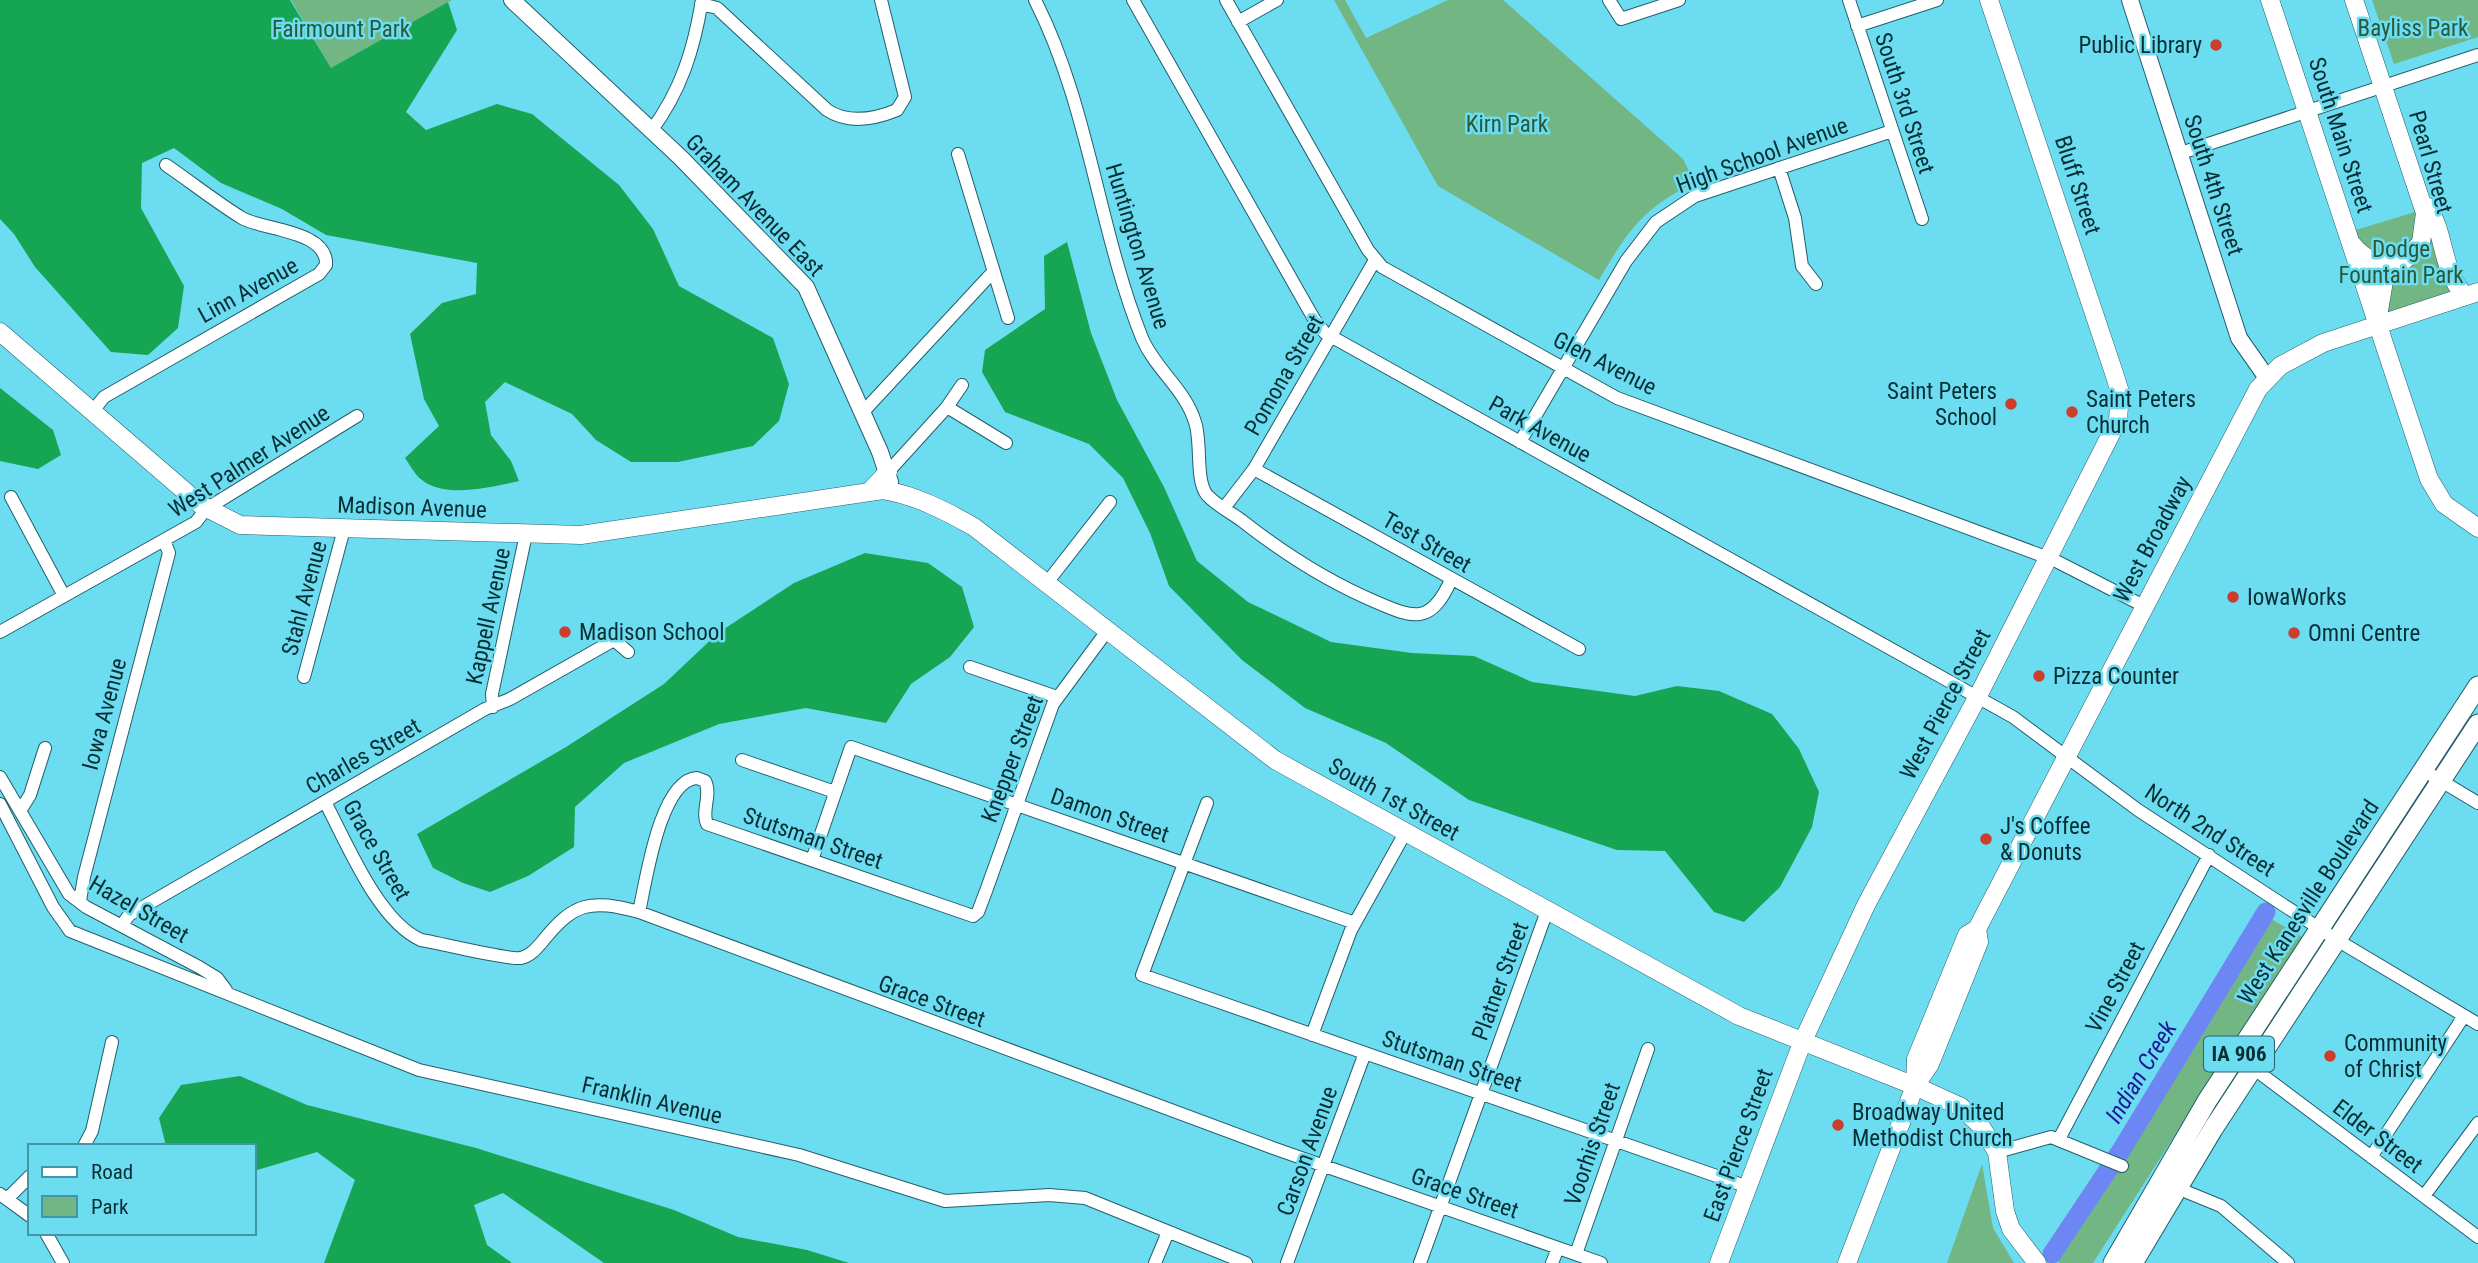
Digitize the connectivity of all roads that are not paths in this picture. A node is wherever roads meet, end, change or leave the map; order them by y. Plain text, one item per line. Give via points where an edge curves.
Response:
1 (512, 0) edge
2 (881, 0) edge
3 (1035, 0) edge
4 (1133, 0) edge
5 (1226, 0) edge
6 (1277, 0) edge
7 (1609, 0) edge
8 (1679, 0) edge
9 (1849, 0) edge
10 (1937, 0) edge
11 (1989, 0) edge
12 (2130, 0) edge
13 (2270, 0) edge
14 (2354, 0) edge
15 (702, 2) edge
16 (1238, 22) junction
17 (1857, 26) junction
18 (2478, 55) edge
19 (2383, 86) junction
20 (2308, 111) junction
21 (651, 131) junction
22 (1892, 131) junction
23 (2181, 153) junction
24 (958, 154) dead end
25 (166, 164) dead end
26 (1779, 168) junction
27 (2419, 191) junction
28 (1922, 219) dead end
29 (2348, 239) junction
30 (2409, 257) junction
31 (1375, 260) junction
32 (992, 273) junction
33 (1816, 284) dead end
34 (2472, 294) edge
35 (1008, 318) dead end
36 (2377, 326) junction
37 (0, 332) edge
38 (1330, 336) junction
39 (1563, 368) junction
40 (2267, 378) junction
41 (962, 385) dead end
42 (2118, 386) joint
43 (947, 407) junction
44 (93, 411) junction
45 (863, 412) junction
46 (358, 416) dead end
47 (1520, 442) junction
48 (1006, 443) dead end
49 (1254, 469) junction
50 (888, 471) junction
51 (870, 491) junction
52 (889, 491) junction
53 (11, 497) dead end
54 (1110, 502) dead end
55 (1224, 508) junction
56 (206, 509) junction
57 (2478, 528) edge
58 (344, 529) junction
59 (526, 534) junction
60 (164, 540) junction
61 (2048, 558) junction
62 (1451, 580) junction
63 (1046, 584) junction
64 (64, 596) junction
65 (2144, 606) junction
66 (1107, 631) junction
67 (0, 632) edge
68 (1579, 649) dead end
69 (628, 652) dead end
70 (970, 667) dead end
71 (304, 677) dead end
72 (2478, 686) edge
73 (1057, 696) junction
74 (1978, 696) junction
75 (494, 706) junction
76 (2478, 724) edge
77 (45, 748) dead end
78 (2065, 757) junction
79 (742, 760) dead end
80 (2423, 770) junction
81 (0, 777) edge
82 (2441, 781) junction
83 (835, 792) junction
84 (325, 802) junction
85 (1207, 803) dead end
86 (2478, 803) edge
87 (0, 804) edge
88 (1016, 804) junction
89 (20, 811) junction
90 (1405, 833) junction
91 (2209, 855) junction
92 (811, 860) junction
93 (1185, 863) junction
94 (80, 901) junction
95 (1548, 911) junction
96 (639, 912) junction
97 (978, 912) joint
98 (61, 921) joint
99 (1355, 923) junction
100 (122, 925) junction
101 (2329, 934) junction
102 (227, 992) junction
103 (2464, 1016) junction
104 (2478, 1024) edge
105 (1312, 1035) junction
106 (112, 1042) dead end
107 (1802, 1043) junction
108 (1648, 1048) dead end
109 (1365, 1054) junction
110 (2253, 1068) junction
111 (1915, 1086) junction
112 (1482, 1094) junction
113 (2478, 1123) edge
114 (2059, 1139) junction
115 (1615, 1140) junction
116 (85, 1144) edge
117 (1997, 1152) junction
118 (2371, 1157) junction
119 (2116, 1163) dead end
120 (1325, 1167) junction
121 (28, 1178) edge
122 (2169, 1185) junction
123 (1748, 1187) junction
124 (2424, 1196) junction
125 (4, 1197) edge
126 (1441, 1207) junction
127 (28, 1215) edge
128 (1168, 1232) junction
129 (47, 1235) edge
130 (2478, 1237) edge
131 (1558, 1248) junction
132 (1576, 1254) junction
133 (63, 1263) edge
134 (1156, 1263) edge
135 (1246, 1263) edge
136 (1287, 1263) edge
137 (1420, 1263) edge
138 (1552, 1263) edge
139 (1601, 1263) edge
140 (1720, 1263) edge
141 (1847, 1263) edge
142 (2037, 1263) edge
143 (2113, 1263) edge
144 (2133, 1263) edge
145 (2288, 1263) edge

1 - 21 street, Graham Avenue East
2 - 15 street via 905,97 897,110 866,119 827,110 717,8
3 - 55 street, Huntington Avenue via 1058,47 1142,338 1188,404 1198,434 1204,490
4 - 38 street, Park Avenue via 1314,319
5 - 16 street
6 - 16 street
7 - 8 street via 1621,19
9 - 17 street, South 3rd Street
10 - 17 street
11 - 42 main road, Bluff Street
12 - 23 street, South 4th Street
13 - 20 main road, South Main Street
14 - 19 main road, Pearl Street
15 - 21 street via 679,88
16 - 31 street
17 - 22 street, South 3rd Street
18 - 19 street
19 - 20 street
19 - 27 main road, Pearl Street
20 - 23 street
20 - 29 main road, South Main Street
21 - 45 street, Graham Avenue East via 806,287
22 - 26 street, High School Avenue
22 - 28 street, South 3rd Street
23 - 40 street, South 4th Street via 2239,338
24 - 32 street
25 - 44 street, Linn Avenue via 244,220 317,245 325,253 327,265 319,274 141,373 104,397
26 - 33 street via 1795,218 1802,266
26 - 39 street, High School Avenue via 1695,196 1656,222 1626,261
27 - 30 main road, Pearl Street via 2424,233
27 - 34 main road via 2438,229 2449,275
29 - 30 main road via 2370,261 2389,263
29 - 36 main road, South Main Street
30 - 36 main road, Pearl Street via 2384,281
31 - 38 street, Pomona Street
31 - 39 street, Glen Avenue
32 - 35 street
32 - 45 street
34 - 36 main road, West Broadway
36 - 40 main road, West Broadway via 2305,351
36 - 57 main road, South Main Street via 2434,490 2444,504
37 - 44 main road, Madison Avenue
38 - 47 street, Park Avenue
38 - 49 street, Pomona Street
39 - 47 street, High School Avenue
39 - 61 street, Glen Avenue via 1633,405
40 - 65 main road, West Broadway
41 - 43 street
42 - 61 main road, West Pierce Street via 2119,420
43 - 48 street
43 - 50 street
44 - 56 main road, Madison Avenue
45 - 50 street, Graham Avenue East
46 - 56 street, West Palmer Avenue
47 - 74 street, Park Avenue
49 - 55 street, Pomona Street
49 - 62 street, Test Street
50 - 51 main road
50 - 52 street, Graham Avenue East
51 - 52 main road, Madison Avenue
51 - 59 main road, Madison Avenue via 581,535
52 - 63 main road, South 1st Street via 974,527
53 - 64 street
54 - 63 street
55 - 62 street, Huntington Avenue via 1278,551 1407,614 1427,614
56 - 58 main road, Madison Avenue via 240,525
56 - 60 street, West Palmer Avenue via 195,522
58 - 59 main road, Madison Avenue
58 - 71 street, Stahl Avenue
59 - 75 street, Kappell Avenue via 492,694
60 - 64 street, West Palmer Avenue
60 - 94 street, Iowa Avenue via 169,553
61 - 65 street, Glen Avenue
61 - 74 main road, West Pierce Street
62 - 68 street, Test Street
63 - 66 main road, South 1st Street
64 - 67 street, West Palmer Avenue
65 - 78 main road, West Broadway
66 - 73 street, Knepper Street
66 - 90 main road, South 1st Street via 1265,754
69 - 75 street, Charles Street via 614,640
70 - 73 street
72 - 80 main road, West Kanesville Boulevard / IA 906
73 - 88 street, Knepper Street
74 - 78 street, Park Avenue via 2043,737
74 - 107 main road, West Pierce Street via 1866,905
75 - 84 street, Charles Street
76 - 82 main road, West Kanesville Boulevard / IA 906
77 - 89 street
78 - 91 street, North 2nd Street
78 - 111 main road, West Broadway via 1977,929 1967,935 1916,1059
79 - 83 street
80 - 82 street
80 - 101 main road, West Kanesville Boulevard / IA 906
81 - 89 street, Hazel Street
82 - 86 street
82 - 101 main road, West Kanesville Boulevard / IA 906
83 - 88 street, Damon Street via 851,747
83 - 92 street
84 - 96 street, Grace Street via 390,916 421,940 518,959 534,951 561,919 577,908 598,903
84 - 100 street, Charles Street via 129,915
85 - 93 street
87 - 98 street, Hazel Street
88 - 93 street, Damon Street
88 - 97 street, Knepper Street
89 - 94 street, Hazel Street via 65,890
90 - 95 main road, South 1st Street
90 - 99 street
91 - 101 street, North 2nd Street
91 - 114 street, Vine Street
92 - 96 street, Stutsman Street via 707,824 705,781 692,778 676,789 666,805
92 - 97 street, Stutsman Street via 973,916
93 - 99 street, Damon Street
93 - 105 street, Stutsman Street via 1142,975
94 - 100 street, Hazel Street
95 - 107 main road, South 1st Street via 1727,1010
95 - 112 street, Platner Street
96 - 120 street, Grace Street
98 - 102 street, Franklin Avenue via 70,931
99 - 105 street
100 - 102 street, Hazel Street via 217,978
101 - 103 street, North 2nd Street
101 - 110 main road, West Kanesville Boulevard / IA 906
101 - 122 main road, West Kanesville Boulevard / IA 906 via 2207,1101
102 - 128 street, Franklin Avenue via 419,1070 786,1152 932,1198 966,1202 1069,1195
103 - 104 street, North 2nd Street
103 - 118 street
105 - 109 street, Stutsman Street
106 - 116 street
107 - 111 main road, South 1st Street
107 - 123 main road, East Pierce Street
108 - 115 street, Voorhis Street
109 - 112 street, Stutsman Street
109 - 120 street, Carson Avenue
110 - 118 street, Elder Street
110 - 122 main road, West Kanesville Boulevard / IA 906
111 - 117 main road, South 1st Street via 1965,1110
111 - 141 main road, West Broadway
112 - 115 street, Stutsman Street
112 - 126 street, Platner Street
113 - 124 street
114 - 117 street via 2040,1138
114 - 119 street
115 - 123 street, Stutsman Street
115 - 132 street, Voorhis Street
117 - 142 main road via 2011,1229
118 - 124 street, Elder Street
120 - 126 street, Grace Street
120 - 136 street, Carson Avenue
121 - 125 street
122 - 143 main road, IA 906
122 - 144 main road, IA 906
122 - 145 street via 2221,1206
123 - 140 main road, East Pierce Street
124 - 130 street, Elder Street
125 - 127 street
126 - 131 street, Grace Street
126 - 137 street, Platner Street
128 - 134 street
128 - 135 street, Franklin Avenue
129 - 133 street
131 - 132 street, Grace Street
131 - 138 street
132 - 139 street, Grace Street

